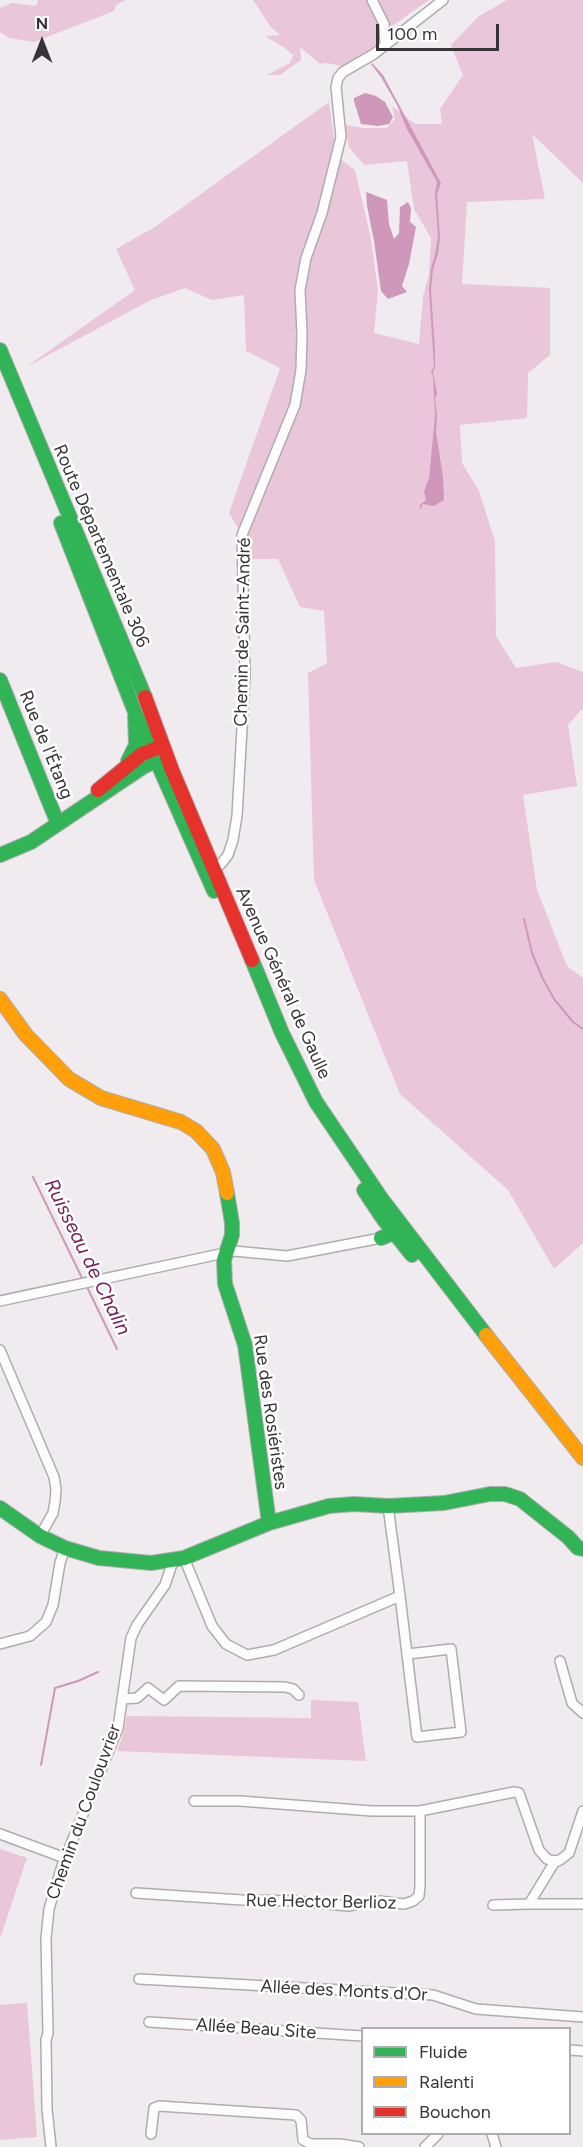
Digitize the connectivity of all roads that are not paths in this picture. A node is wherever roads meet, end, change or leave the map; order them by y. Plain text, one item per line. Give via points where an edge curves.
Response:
1 (372, 0) edge
2 (443, 0) edge
3 (385, 44) junction
4 (0, 350) edge
5 (0, 372) edge
6 (0, 680) edge
7 (135, 712) junction
8 (157, 751) junction
9 (121, 770) junction
10 (87, 803) junction
11 (58, 824) junction
12 (0, 855) edge
13 (210, 871) junction
14 (0, 999) edge
15 (393, 1233) junction
16 (226, 1253) junction
17 (0, 1301) edge
18 (0, 1350) edge
19 (583, 1458) edge
20 (583, 1472) edge
21 (388, 1506) junction
22 (0, 1508) edge
23 (269, 1523) junction
24 (40, 1536) junction
25 (568, 1537) junction
26 (583, 1540) edge
27 (65, 1548) junction
28 (583, 1549) edge
29 (178, 1560) junction
30 (400, 1596) junction
31 (0, 1644) edge
32 (408, 1654) junction
33 (560, 1661) dead end
34 (300, 1695) dead end
35 (122, 1699) junction
36 (583, 1713) edge
37 (194, 1801) dead end
38 (420, 1811) junction
39 (583, 1811) edge
40 (0, 1834) edge
41 (65, 1858) junction
42 (560, 1860) junction
43 (136, 1893) dead end
44 (529, 1904) junction
45 (583, 1904) edge
46 (493, 1905) dead end
47 (139, 1979) dead end
48 (583, 2017) edge
49 (149, 2022) dead end
50 (361, 2036) edge
51 (152, 2134) dead end
52 (436, 2135) edge
53 (51, 2147) edge
54 (358, 2147) edge
55 (425, 2147) edge

1 - 3 street via 384,24
2 - 3 street
3 - 13 street, Chemin de Saint-André via 343,72 336,87 341,137 300,290 301,370 295,405 242,535 245,676 237,816 228,855
4 - 8 main road, Route Départementale 306 via 141,688
5 - 7 main road, Route Départementale 306
6 - 11 main road, Rue de l'Étang
7 - 8 main road, Route Départementale 306
7 - 9 main road via 136,745
8 - 9 main road via 142,754
8 - 10 main road via 143,767
8 - 13 main road, Route Départementale 306
9 - 10 main road
10 - 11 main road
11 - 12 main road via 31,842
13 - 15 main road, Avenue Général de Gaulle via 293,1076 313,1113
14 - 16 main road, Rue des Rosiéristes via 26,1035 69,1079 101,1098 181,1122 206,1140 223,1172 230,1202 232,1235
15 - 16 street via 287,1256
15 - 19 main road, Avenue Général de Gaulle
15 - 20 main road, Avenue Général de Gaulle
16 - 17 street
16 - 23 main road, Rue des Rosiéristes via 225,1284 245,1345
18 - 24 street via 54,1477 56,1502
21 - 23 main road via 329,1506
21 - 25 main road via 505,1494 520,1499
21 - 30 street
22 - 24 main road
23 - 29 main road
24 - 27 main road
25 - 26 main road
25 - 28 main road
27 - 29 main road via 123,1562
27 - 31 street via 46,1622 30,1636
29 - 30 street via 212,1626 226,1644 248,1655 274,1650
29 - 35 street, Chemin du Coulouvrier via 134,1631
30 - 32 street
32 - 32 street via 417,1737 461,1732 451,1649
33 - 36 street via 572,1703
34 - 35 street via 285,1687 179,1686 164,1700 148,1688 137,1698
35 - 41 street, Chemin du Coulouvrier via 115,1738
37 - 38 street
38 - 42 street via 519,1793 539,1850 547,1859
38 - 43 street, Rue Hector Berlioz via 419,1896 404,1904 379,1901 348,1906
39 - 42 street via 569,1853
40 - 41 street
41 - 53 street, Chemin du Coulouvrier via 49,1909 46,1938
42 - 44 street via 554,1863
44 - 45 street
44 - 46 street
47 - 48 street, Allée des Monts d'Or via 433,1995 476,2009
49 - 50 street, Allée Beau Site
51 - 54 street via 154,2108 159,2106 296,2115 302,2120 303,2140
52 - 55 street

